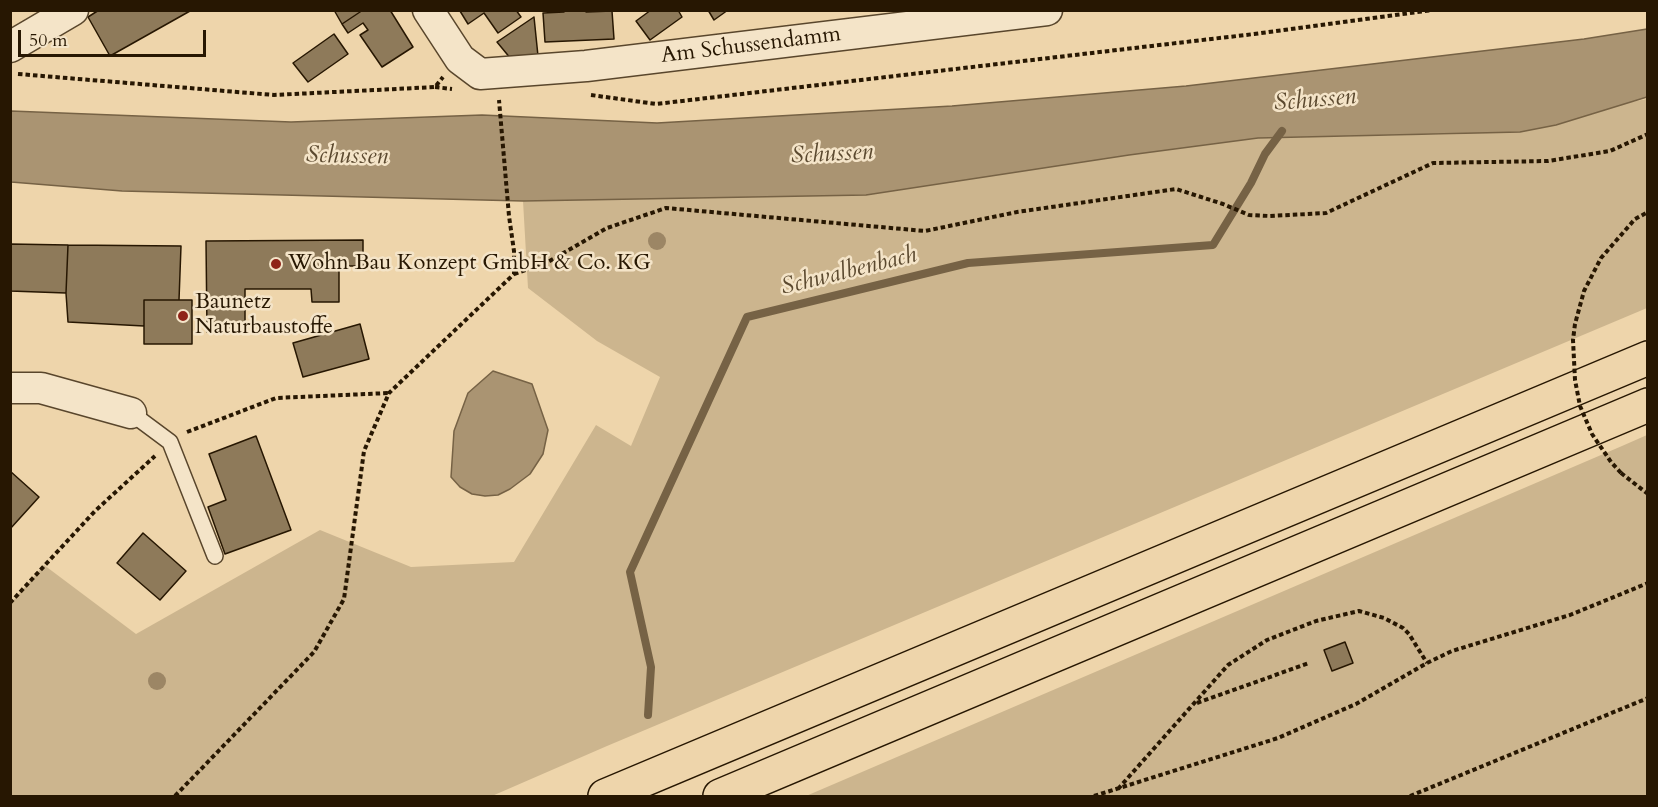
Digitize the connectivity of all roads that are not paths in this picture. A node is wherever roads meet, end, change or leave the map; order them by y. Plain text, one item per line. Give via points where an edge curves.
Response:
1 (73, 10) edge
2 (428, 10) edge
3 (1047, 10) edge
4 (834, 23) edge
5 (10, 47) edge
6 (1647, 358) edge
7 (10, 388) edge
8 (1647, 405) edge
9 (131, 413) joint
10 (215, 556) dead end
11 (605, 796) edge
12 (720, 796) edge

1 - 5 street
2 - 4 street, Am Schussendamm via 460,59 480,74 586,66
3 - 4 street, Am Schussendamm
6 - 11 highway
7 - 9 street via 41,388
8 - 12 highway
9 - 10 lane via 170,442

